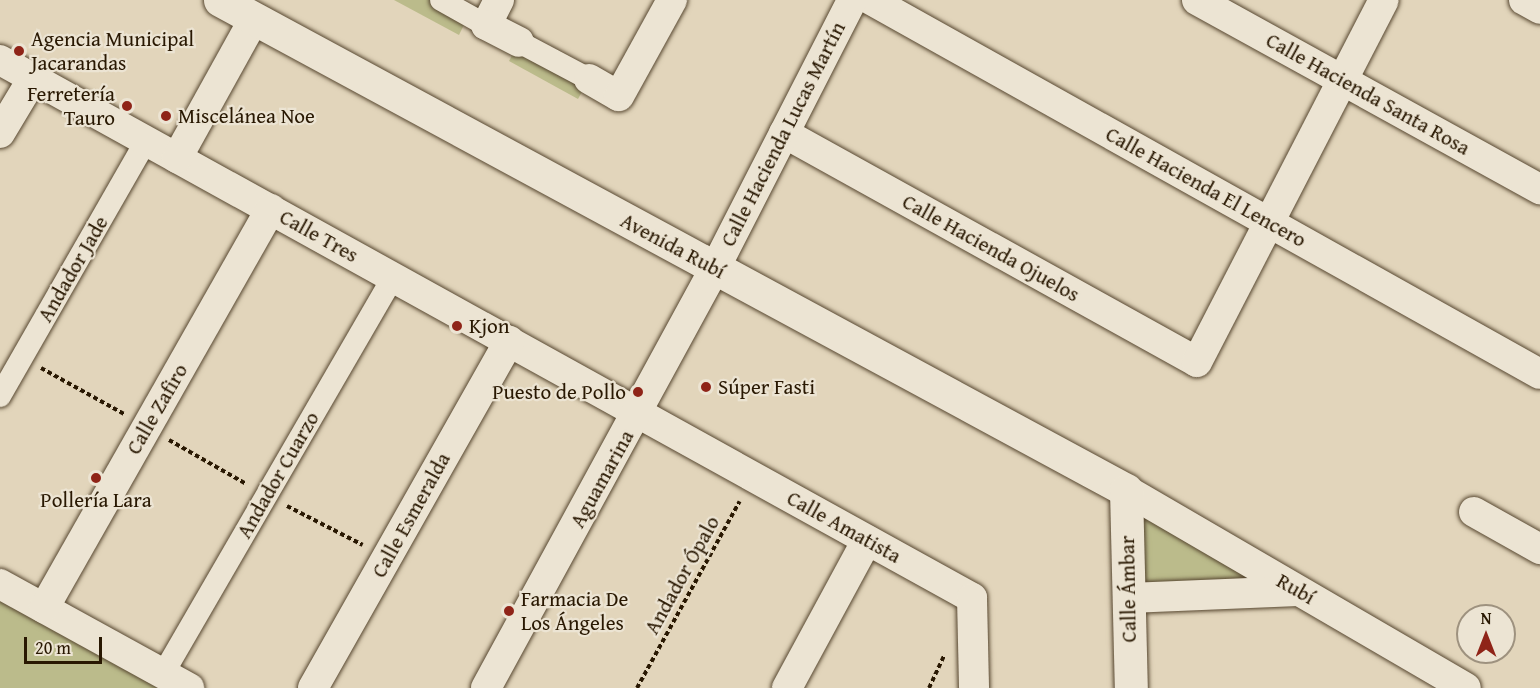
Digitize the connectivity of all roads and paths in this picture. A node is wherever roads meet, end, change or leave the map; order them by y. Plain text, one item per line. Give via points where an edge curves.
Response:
1 (220, 0) edge
2 (441, 0) edge
3 (672, 0) edge
4 (852, 0) edge
5 (871, 0) edge
6 (1197, 0) edge
7 (1384, 0) edge
8 (1524, 0) edge
9 (1540, 9) edge
10 (493, 12) edge
11 (254, 19) junction
12 (519, 42) joint
13 (0, 60) edge
14 (33, 78) junction
15 (589, 79) joint
16 (1343, 80) junction
17 (0, 133) edge
18 (784, 134) junction
19 (146, 141) junction
20 (177, 158) junction
21 (1540, 189) edge
22 (271, 209) junction
23 (1270, 223) junction
24 (715, 269) junction
25 (393, 277) junction
26 (508, 341) junction
27 (22, 357) junction
28 (1540, 374) edge
29 (0, 396) edge
30 (638, 413) junction
31 (147, 428) junction
32 (753, 477) junction
33 (1126, 490) junction
34 (266, 495) junction
35 (1474, 512) dead end
36 (867, 540) junction
37 (1540, 549) edge
38 (387, 557) junction
39 (0, 584) edge
40 (1298, 591) junction
41 (1128, 598) junction
42 (44, 608) junction
43 (163, 674) junction
44 (189, 688) edge
45 (313, 688) edge
46 (486, 688) edge
47 (636, 688) edge
48 (787, 688) edge
49 (974, 688) edge
50 (1131, 688) edge
51 (1466, 688) edge

1 - 11 street, Avenida Rubí
2 - 10 street
3 - 15 street via 619,96
4 - 18 street, Calle Hacienda Lucas Martín
5 - 23 street, Calle Hacienda El Lencero
6 - 16 street, Calle Hacienda Santa Rosa
7 - 16 street
8 - 9 street
10 - 12 street
11 - 20 street
11 - 24 street, Avenida Rubí
12 - 15 street
13 - 14 street, Calle Tres
14 - 17 street
14 - 19 street, Calle Tres
16 - 21 street, Calle Hacienda Santa Rosa
16 - 23 street
18 - 23 street, Calle Hacienda Ojuelos via 1197,362
18 - 24 street, Calle Hacienda Lucas Martín
19 - 20 street, Calle Tres
19 - 27 street, Andador Jade
20 - 22 street, Calle Tres
22 - 25 street, Calle Tres
22 - 31 street, Calle Zafiro
23 - 28 street, Calle Hacienda El Lencero
24 - 30 street, Aguamarina
24 - 33 street, Avenida Rubí
25 - 26 street, Calle Tres
25 - 34 street, Andador Cuarzo
26 - 30 street, Calle Tres
26 - 38 street, Calle Esmeralda
27 - 29 street, Andador Jade
27 - 31 path
30 - 32 street, Calle Amatista
30 - 46 street, Aguamarina
31 - 34 path
31 - 42 street, Calle Zafiro
32 - 36 street, Calle Amatista
32 - 47 path, Andador Ópalo
33 - 40 street, Rubí
33 - 41 street, Calle Ámbar
34 - 38 path
34 - 43 street, Andador Cuarzo
35 - 37 street
36 - 48 street
36 - 49 street, Calle Amatista via 972,598
38 - 45 street, Calle Esmeralda
39 - 42 street
40 - 41 street
40 - 51 street, Rubí
41 - 50 street, Calle Ámbar
42 - 43 street
43 - 44 street

